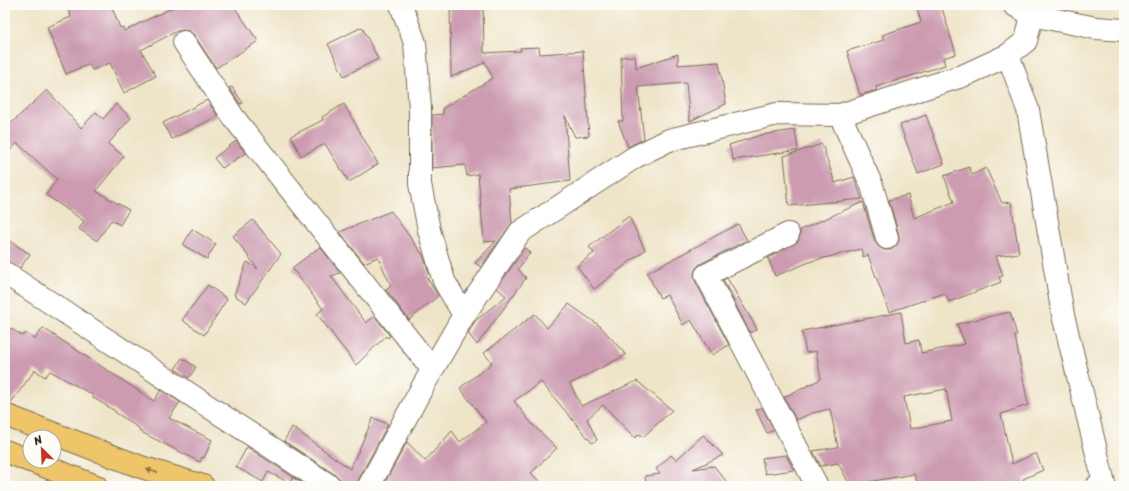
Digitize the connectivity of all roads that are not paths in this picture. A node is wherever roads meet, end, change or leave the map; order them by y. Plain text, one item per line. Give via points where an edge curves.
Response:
1 (401, 5) edge
2 (1023, 10) edge
3 (1124, 30) edge
4 (184, 42) dead end
5 (1008, 55) junction
6 (840, 115) junction
7 (788, 234) dead end
8 (887, 238) dead end
9 (5, 273) edge
10 (464, 315) junction
11 (432, 369) junction
12 (5, 415) edge
13 (5, 451) edge
14 (22, 458) edge
15 (51, 469) edge
16 (96, 486) edge
17 (203, 486) edge
18 (330, 486) edge
19 (369, 486) edge
20 (817, 486) edge
21 (1097, 486) edge

1 - 10 street via 416,43 420,108 420,184 429,230 444,281
2 - 3 street via 1096,28
2 - 5 street via 1026,41
4 - 11 street via 234,118
5 - 6 street via 965,75
5 - 21 street via 1028,110 1063,315 1104,483
6 - 8 street via 872,186
6 - 10 street via 777,114 669,140 635,157 520,232
7 - 20 street via 706,275
9 - 18 street
10 - 11 street
11 - 19 street
17 -> 12 main road via 141,467
13 - 14 main road
15 - 16 main road

